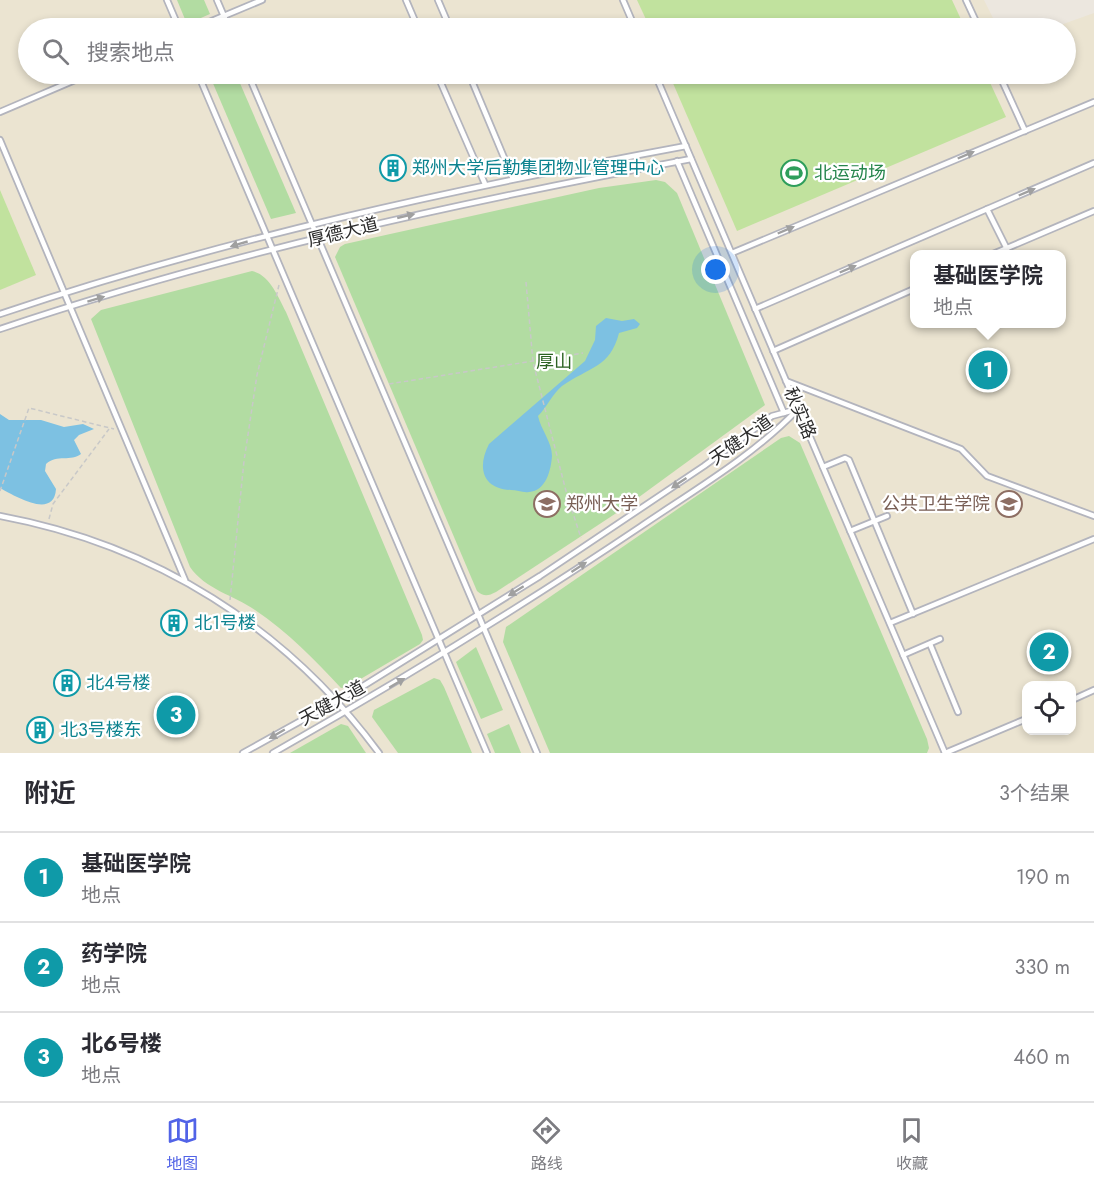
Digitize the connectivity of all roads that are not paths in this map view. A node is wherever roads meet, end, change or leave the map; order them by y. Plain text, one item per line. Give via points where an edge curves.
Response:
1 (167, 0) edge
2 (217, 0) edge
3 (262, 0) edge
4 (406, 0) edge
5 (438, 0) edge
6 (623, 0) edge
7 (966, 0) edge
8 (224, 16) junction
9 (175, 18) edge
10 (219, 18) edge
11 (414, 18) edge
12 (446, 18) edge
13 (631, 18) edge
14 (974, 18) edge
15 (66, 84) edge
16 (202, 84) edge
17 (252, 84) edge
18 (441, 84) edge
19 (473, 84) edge
20 (659, 84) edge
21 (1004, 84) edge
22 (1094, 102) edge
23 (0, 112) edge
24 (1025, 130) junction
25 (0, 140) edge
26 (686, 146) junction
27 (691, 159) junction
28 (677, 161) junction
29 (1094, 163) edge
30 (513, 179) junction
31 (485, 184) junction
32 (987, 209) junction
33 (1094, 211) edge
34 (312, 224) junction
35 (268, 237) junction
36 (318, 237) junction
37 (273, 249) junction
38 (1007, 249) joint
39 (732, 253) junction
40 (910, 291) edge
41 (65, 294) junction
42 (70, 307) junction
43 (755, 309) junction
44 (0, 314) edge
45 (0, 329) edge
46 (773, 351) junction
47 (786, 380) junction
48 (798, 409) junction
49 (784, 412) junction
50 (823, 467) junction
51 (0, 516) edge
52 (887, 516) dead end
53 (1094, 516) edge
54 (875, 521) junction
55 (850, 531) junction
56 (1094, 539) edge
57 (185, 580) junction
58 (913, 614) junction
59 (478, 615) junction
60 (890, 623) junction
61 (484, 628) junction
62 (940, 639) dead end
63 (439, 640) junction
64 (930, 644) junction
65 (444, 653) junction
66 (903, 655) junction
67 (1094, 690) edge
68 (1076, 697) edge
69 (338, 701) junction
70 (347, 712) junction
71 (958, 712) dead end
72 (1022, 720) edge
73 (243, 753) edge
74 (273, 753) edge
75 (380, 753) edge
76 (487, 753) edge
77 (537, 753) edge
78 (945, 753) edge

1 - 9 lane
2 - 8 lane
3 - 8 lane
4 - 11 lane
5 - 12 lane
6 - 13 lane
7 - 14 lane
8 - 10 lane
15 - 23 lane
16 - 35 lane
17 - 34 lane
18 - 31 lane
19 - 30 lane
20 - 26 lane, 秋实路
21 - 24 lane
22 - 24 lane
39 -> 24 lane
25 - 41 lane
26 - 27 lane, 秋实路
26 - 30 lane, 厚德大道
27 - 28 lane, 厚德大道
27 - 39 lane, 秋实路
36 -> 28 lane, 厚德大道 via 462,203
28 - 49 lane
32 -> 29 lane
30 - 31 lane, 厚德大道
31 - 34 lane, 厚德大道
32 - 38 lane
43 -> 32 lane
33 - 38 lane
34 - 35 lane, 厚德大道
34 - 36 lane
35 - 37 lane
35 -> 41 lane, 厚德大道
36 - 37 lane, 厚德大道
36 - 59 lane
42 -> 37 lane, 厚德大道
37 - 63 lane
39 - 43 lane, 秋实路
40 - 46 lane
41 - 42 lane
41 - 44 lane, 厚德大道
42 - 45 lane, 厚德大道
42 - 57 lane
43 - 46 lane, 秋实路
46 - 47 lane, 秋实路
47 - 48 lane, 秋实路
47 - 53 lane via 961,449 987,476
48 - 49 lane, 天健大道
48 - 50 lane, 秋实路
61 -> 48 lane, 天健大道 via 712,478 781,427
49 -> 59 lane, 天健大道 via 772,416 704,466
50 - 54 lane via 849,460
50 - 55 lane, 秋实路
51 - 57 lane via 112,546
52 - 54 lane
54 - 55 lane
54 - 58 lane
55 - 60 lane, 秋实路
56 - 58 lane
57 - 69 lane via 285,649
58 - 60 lane
59 - 61 lane
59 - 63 lane, 天健大道
60 - 66 lane, 秋实路
61 - 65 lane, 天健大道
61 - 77 lane
62 - 64 lane
63 - 65 lane
63 - 69 lane, 天健大道
64 - 66 lane
64 - 71 lane
70 -> 65 lane, 天健大道
65 - 76 lane
66 - 78 lane, 秋实路
67 - 68 lane
69 - 70 lane
69 -> 73 lane, 天健大道
70 - 74 lane, 天健大道
70 - 75 lane
72 - 78 lane

